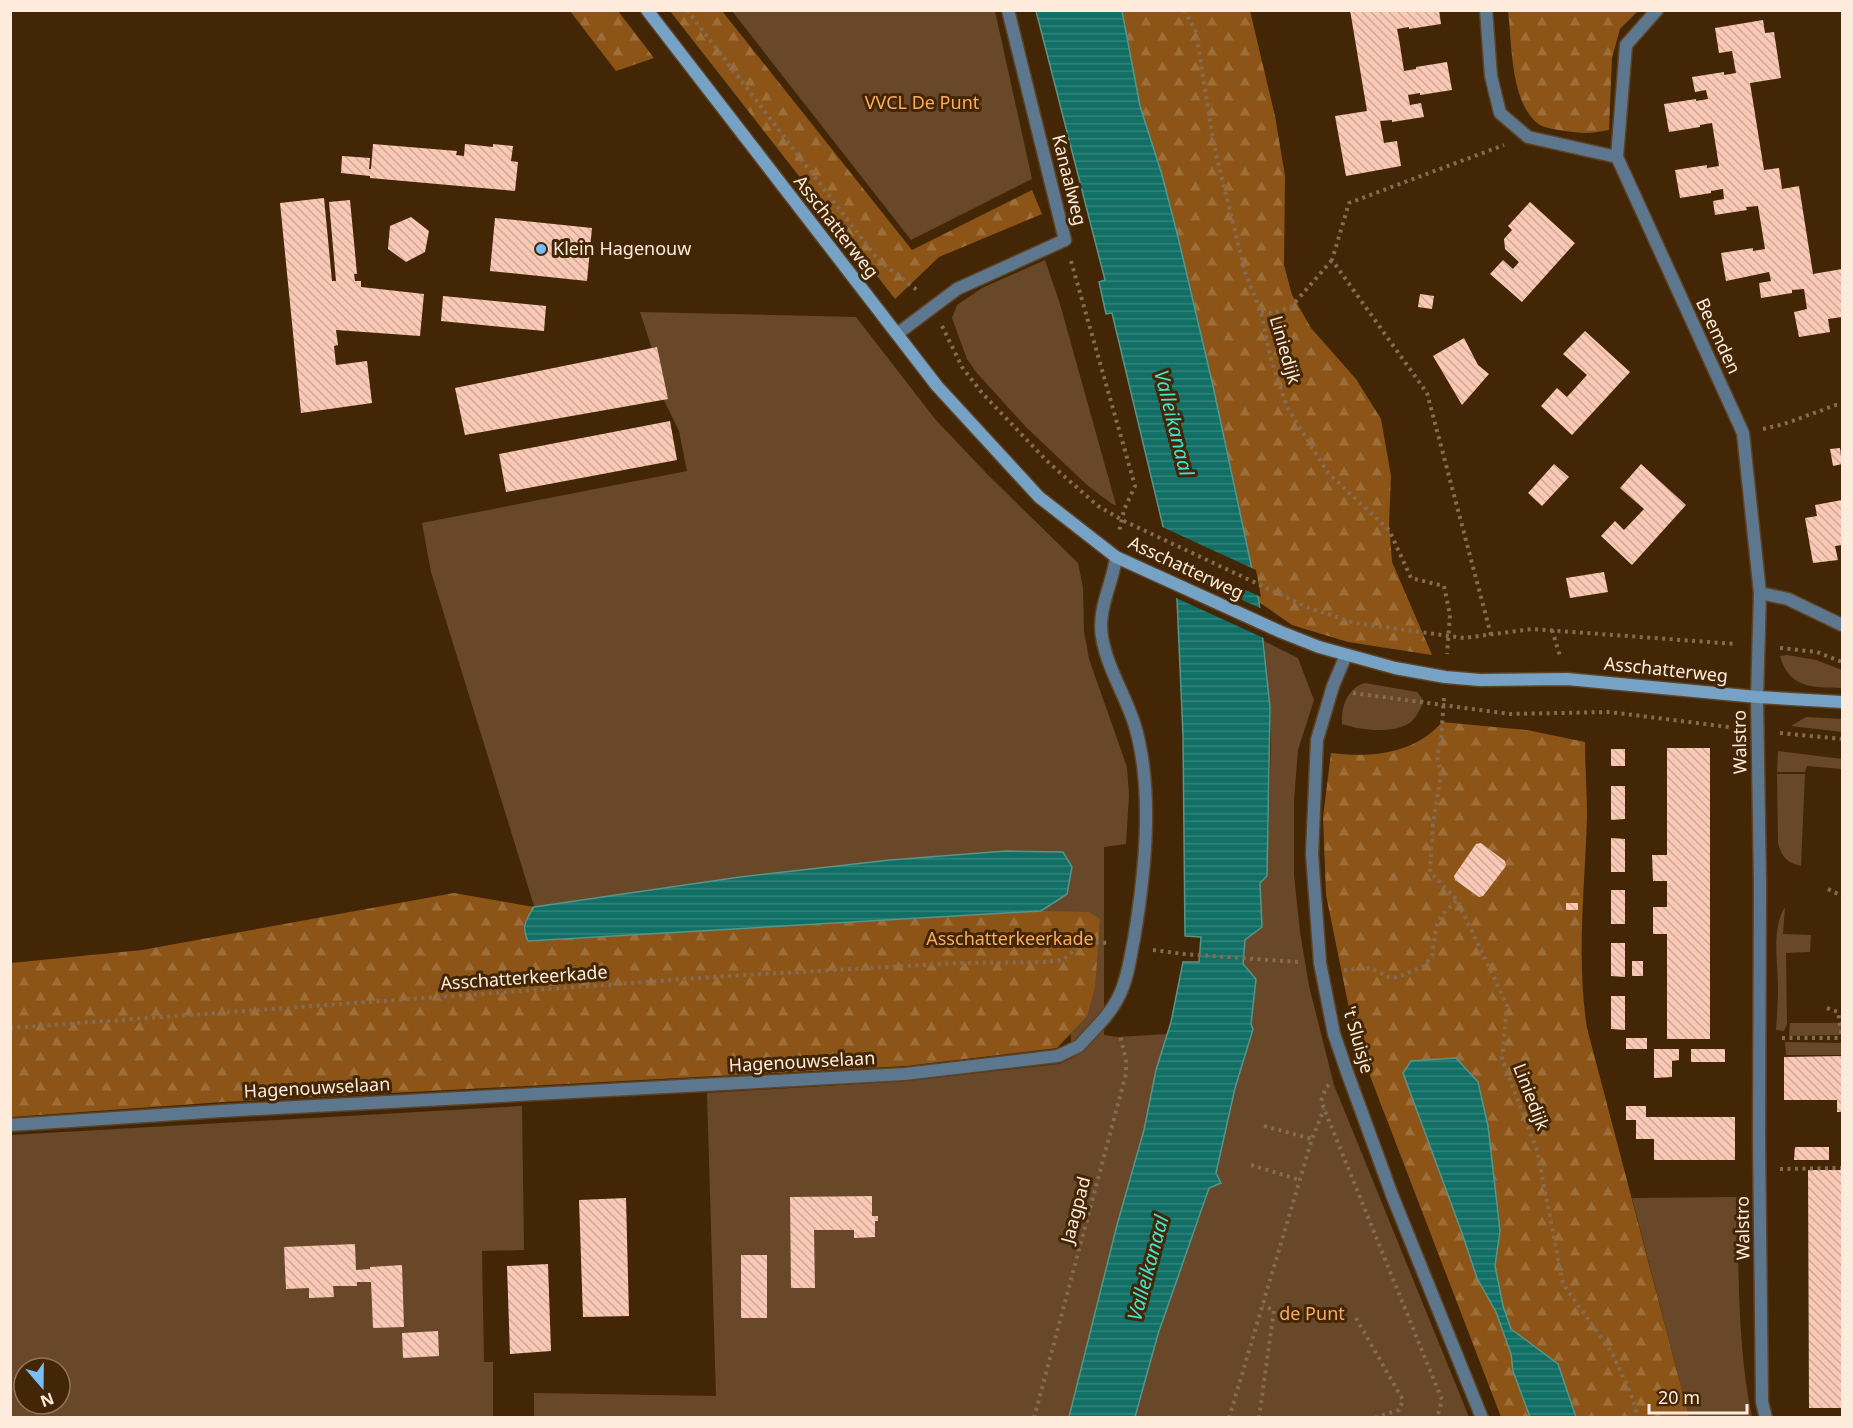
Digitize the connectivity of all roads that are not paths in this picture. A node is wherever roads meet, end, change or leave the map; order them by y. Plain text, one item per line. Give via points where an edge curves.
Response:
1 (647, 10) edge
2 (1008, 10) edge
3 (1486, 10) edge
4 (1657, 10) edge
5 (1617, 157) junction
6 (897, 334) junction
7 (1116, 556) junction
8 (1760, 593) junction
9 (1842, 625) edge
10 (1346, 655) junction
11 (1757, 697) junction
12 (1842, 702) edge
13 (10, 1125) edge
14 (1482, 1418) edge
15 (1766, 1418) edge

1 - 6 street, Asschatterweg
2 - 6 street, Kanaalweg via 1065,240 957,289
3 - 5 street via 1491,76 1500,113 1527,136
4 - 5 street, Beemden via 1626,45
5 - 8 street, Beemden via 1743,433
6 - 7 street, Asschatterweg via 937,386 1039,497
7 - 10 street, Asschatterweg via 1281,632
7 - 13 street, Hagenouwselaan via 1106,591 1101,635 1135,726 1142,760 1142,876 1125,982 1108,1012 1079,1046 1058,1056 905,1074
8 - 9 street via 1788,599
8 - 11 street, Beemden
10 - 11 street, Asschatterweg via 1445,677 1567,678
10 - 14 street, 't Sluisje via 1317,740 1312,854 1319,955 1332,1023 1347,1072
11 - 12 street, Asschatterweg
11 - 15 street, Walstro via 1762,1402

